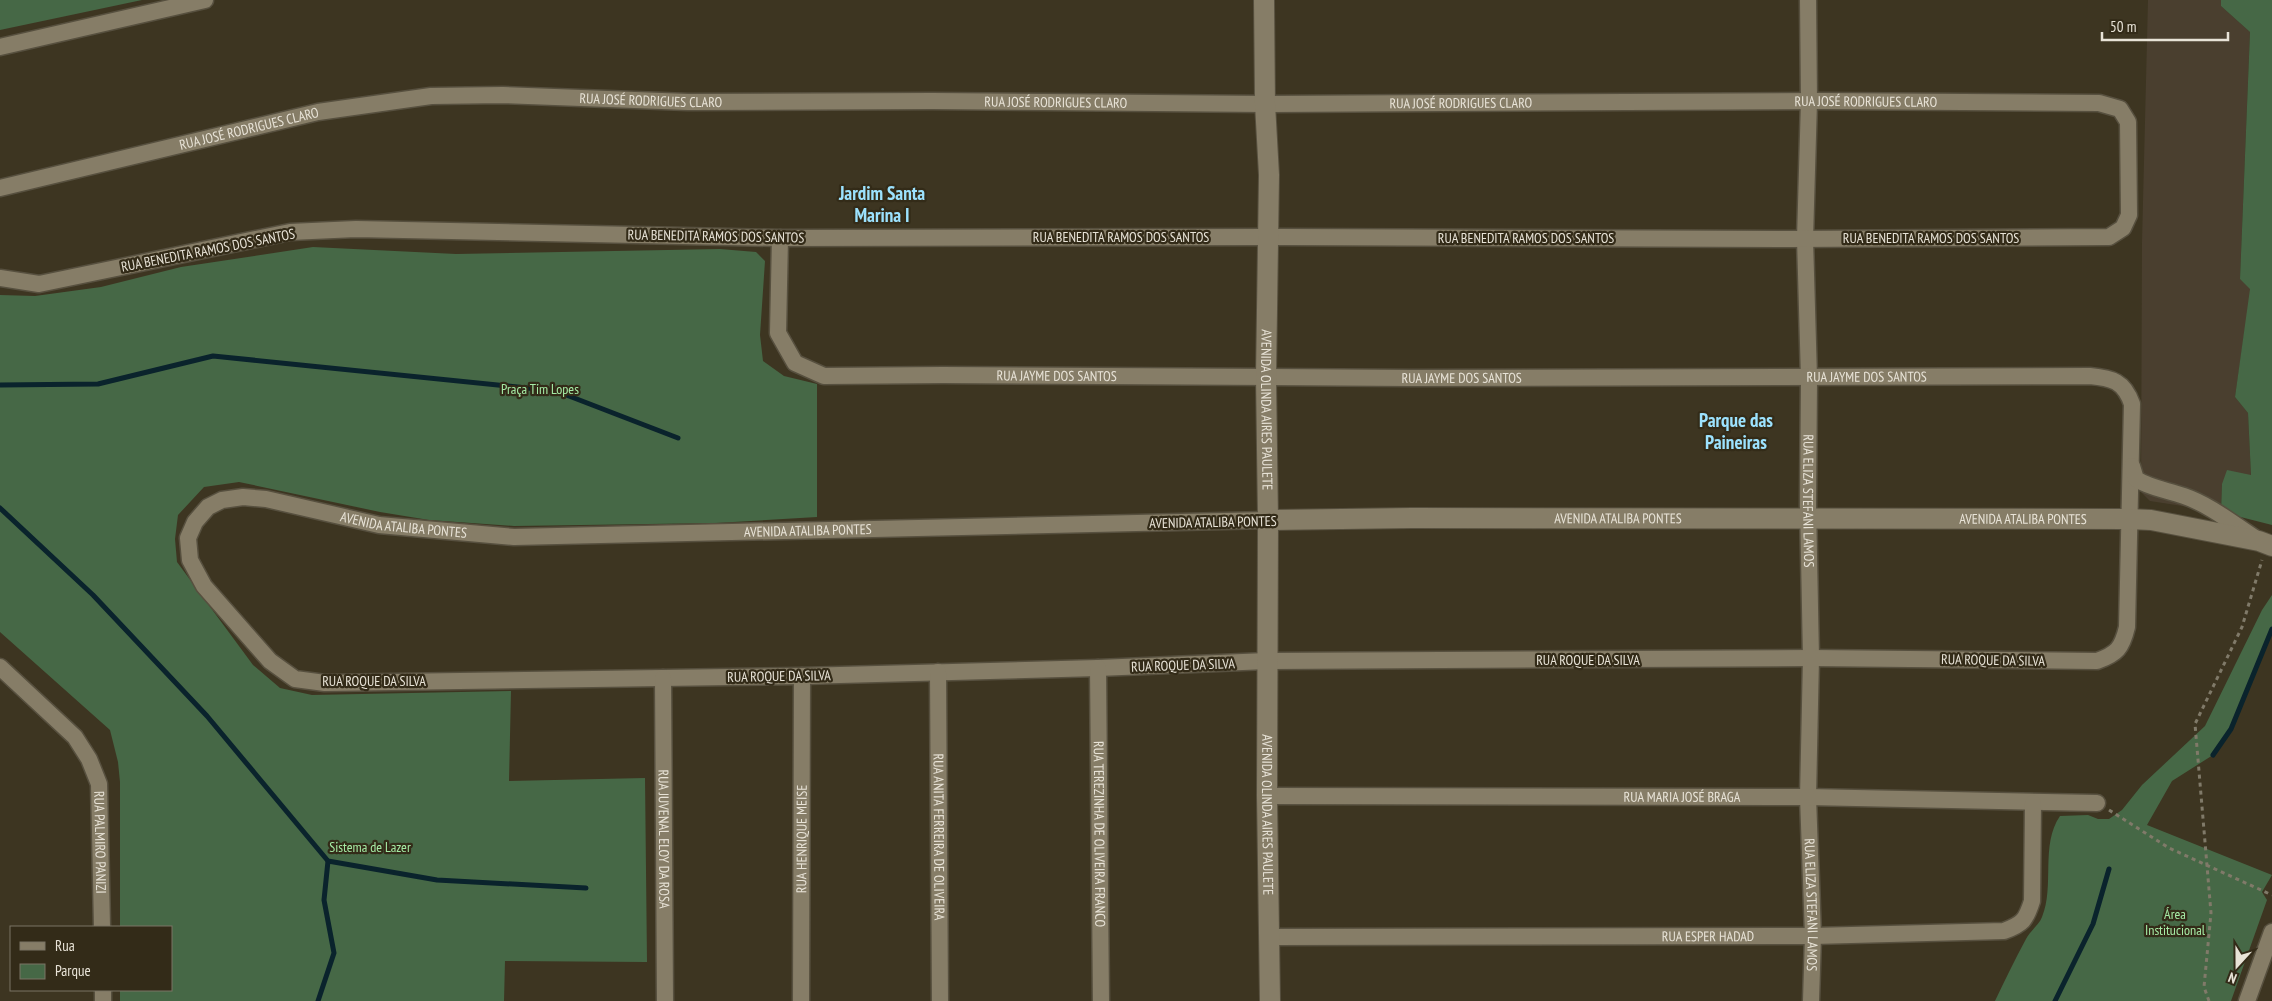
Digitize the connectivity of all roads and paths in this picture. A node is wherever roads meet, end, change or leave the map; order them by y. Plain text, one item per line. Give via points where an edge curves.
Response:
1 (205, 0) edge
2 (1264, 0) edge
3 (1808, 0) edge
4 (0, 47) edge
5 (1809, 101) junction
6 (1265, 104) junction
7 (2120, 109) joint
8 (0, 188) edge
9 (1268, 237) junction
10 (780, 238) junction
11 (1805, 239) junction
12 (0, 278) edge
13 (1266, 376) junction
14 (1809, 378) junction
15 (2132, 463) junction
16 (1808, 519) junction
17 (2129, 519) junction
18 (1268, 520) junction
19 (188, 538) joint
20 (2266, 543) edge
21 (1811, 658) junction
22 (1267, 661) junction
23 (1098, 668) junction
24 (1, 670) edge
25 (938, 672) junction
26 (802, 676) junction
27 (663, 678) junction
28 (1267, 796) junction
29 (1808, 797) junction
30 (2033, 803) junction
31 (2097, 803) joint
32 (2207, 865) junction
33 (2272, 895) edge
34 (102, 926) edge
35 (2272, 932) edge
36 (1812, 936) junction
37 (1270, 937) junction
38 (665, 1001) edge
39 (801, 1001) edge
40 (940, 1001) edge
41 (1101, 1001) edge
42 (1270, 1001) edge
43 (1811, 1001) edge
44 (2209, 1001) edge
45 (2247, 1001) edge

1 - 4 street
2 - 6 street, AVENIDA OLINDA AIRES PAULETE
3 - 5 street, RUA ELIZA STEFANI LAMOS
5 - 6 street, RUA JOSÉ RODRIGUES CLARO
5 - 7 street, RUA JOSÉ RODRIGUES CLARO via 2099,103
5 - 11 street, RUA ELIZA STEFANI LAMOS
6 - 8 street, RUA JOSÉ RODRIGUES CLARO via 688,102 503,95 431,96 318,112
6 - 9 street, AVENIDA OLINDA AIRES PAULETE
7 - 11 street, RUA BENEDITA RAMOS DOS SANTOS via 2128,122 2129,215 2123,228 2109,237
9 - 10 street, RUA BENEDITA RAMOS DOS SANTOS
9 - 11 street, RUA BENEDITA RAMOS DOS SANTOS
9 - 13 street, AVENIDA OLINDA AIRES PAULETE
10 - 12 street, RUA BENEDITA RAMOS DOS SANTOS via 356,229 290,232 39,284
10 - 13 street, RUA JAYME DOS SANTOS via 778,333 795,364 824,376
11 - 14 street, RUA ELIZA STEFANI LAMOS
13 - 14 street, RUA JAYME DOS SANTOS
13 - 18 street, AVENIDA OLINDA AIRES PAULETE
14 - 15 street, RUA JAYME DOS SANTOS via 2103,377 2118,382 2128,393 2132,404
14 - 16 street, RUA ELIZA STEFANI LAMOS
15 - 17 street, RUA JAYME DOS SANTOS
15 - 20 street via 2136,479 2146,485 2209,507
16 - 17 street, AVENIDA ATALIBA PONTES
16 - 18 street, AVENIDA ATALIBA PONTES
16 - 21 street, RUA ELIZA STEFANI LAMOS
17 - 20 street, AVENIDA ATALIBA PONTES via 2151,520
17 - 21 street, RUA ROQUE DA SILVA via 2127,627 2124,641 2113,655 2097,661
18 - 19 street, AVENIDA ATALIBA PONTES via 514,537 379,525 266,499 243,497 222,500 208,507 195,522
18 - 22 street, AVENIDA OLINDA AIRES PAULETE
19 - 27 street, RUA ROQUE DA SILVA via 190,560 204,586 270,661 295,679 325,683
20 - 32 path via 2242,627 2195,724
21 - 22 street, RUA ROQUE DA SILVA
21 - 29 street, RUA ELIZA STEFANI LAMOS
22 - 23 street, RUA ROQUE DA SILVA
22 - 28 street, AVENIDA OLINDA AIRES PAULETE
23 - 25 street, RUA ROQUE DA SILVA
23 - 41 street, RUA TEREZINHA DE OLIVEIRA FRANCO
24 - 34 street, RUA PALMIRO PANIZI via 75,737 99,784
25 - 26 street, RUA ROQUE DA SILVA
25 - 40 street, RUA ANITA FERREIRA DE OLIVEIRA
26 - 27 street, RUA ROQUE DA SILVA
26 - 39 street, RUA HENRIQUE MEISE
27 - 38 street, RUA JUVENAL ELOY DA ROSA
28 - 29 street, RUA MARIA JOSÉ BRAGA
28 - 37 street, AVENIDA OLINDA AIRES PAULETE
29 - 30 street, RUA MARIA JOSÉ BRAGA
29 - 36 street, RUA ELIZA STEFANI LAMOS
30 - 31 street, RUA MARIA JOSÉ BRAGA
30 - 36 street, RUA ESPER HADAD via 2032,900 2020,925 2004,931
31 - 32 path via 2169,848
32 - 33 path
32 - 44 path via 2211,913 2204,987
35 - 45 street
36 - 37 street, RUA ESPER HADAD
36 - 43 street, RUA ELIZA STEFANI LAMOS
37 - 42 street, AVENIDA OLINDA AIRES PAULETE

